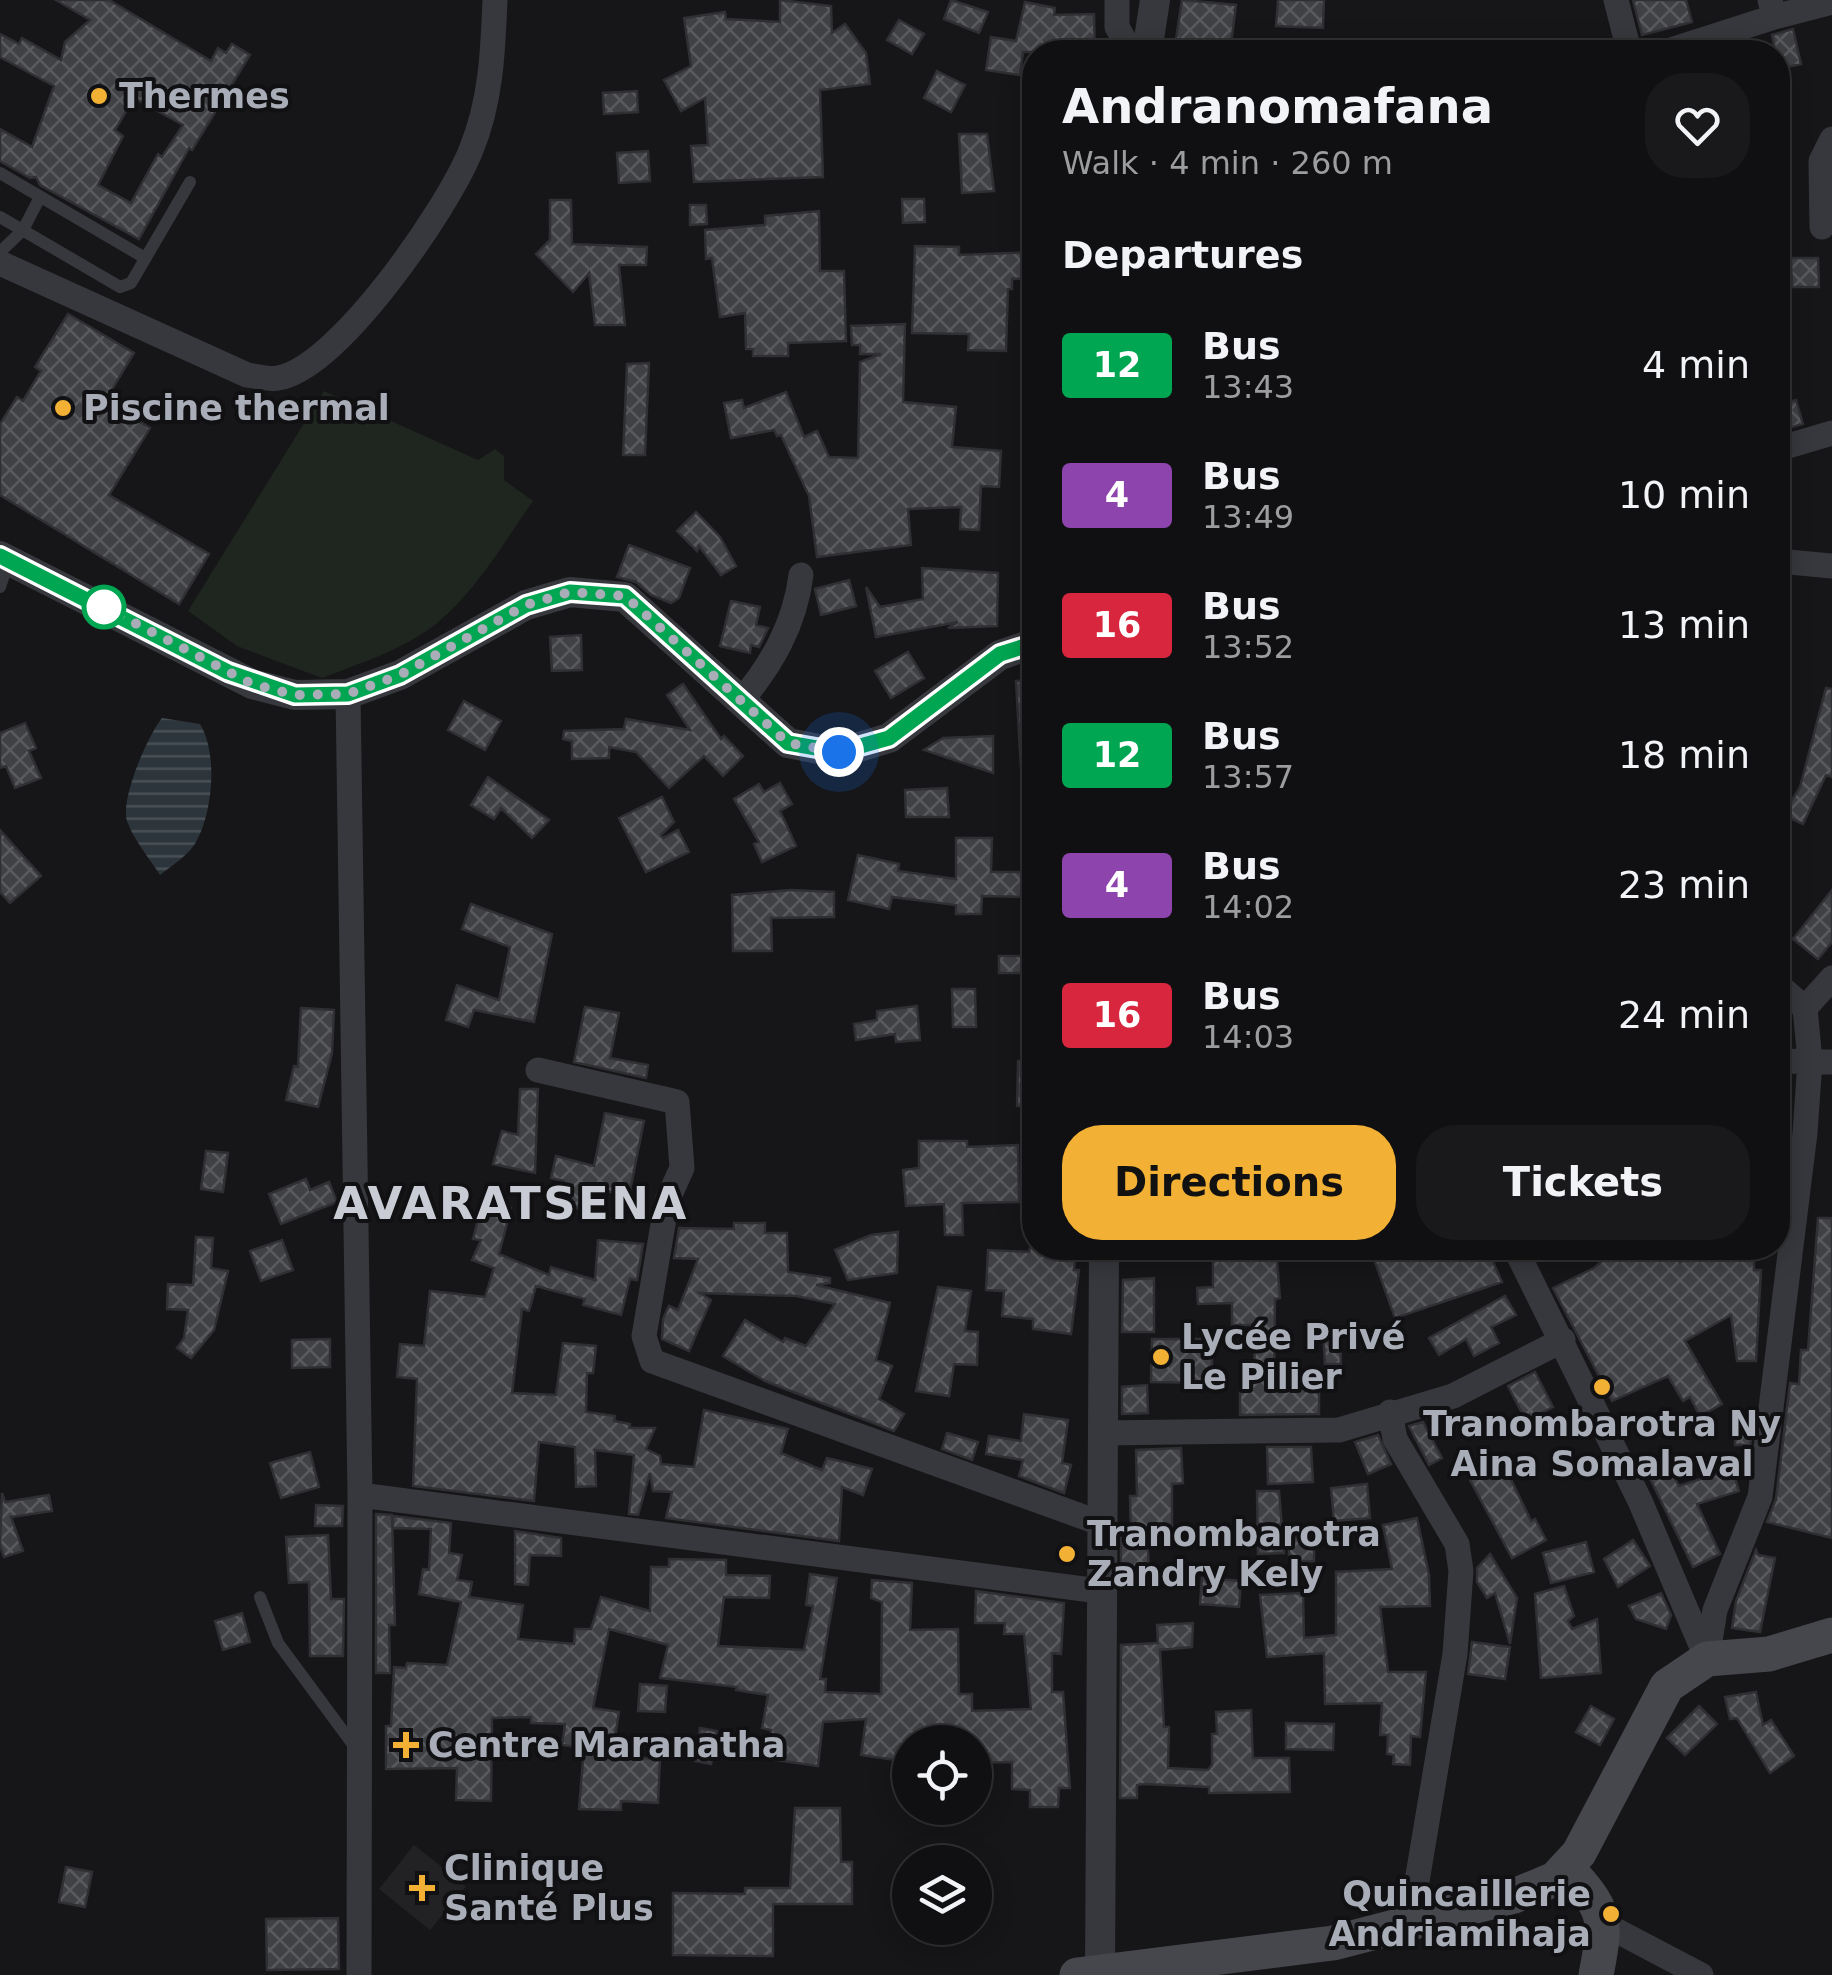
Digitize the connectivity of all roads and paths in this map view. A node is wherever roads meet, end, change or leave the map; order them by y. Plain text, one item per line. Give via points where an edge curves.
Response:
1 (495, 0) edge
2 (1117, 0) edge
3 (1155, 0) edge
4 (1616, 0) edge
5 (1832, 2) edge
6 (1772, 9) edge
7 (1124, 40) edge
8 (1150, 40) edge
9 (1626, 40) edge
10 (1694, 40) edge
11 (1832, 139) edge
12 (0, 174) edge
13 (190, 182) dead end
14 (40, 197) junction
15 (0, 217) edge
16 (1822, 228) dead end
17 (22, 230) junction
18 (0, 252) edge
19 (145, 258) junction
20 (0, 263) edge
21 (1832, 432) edge
22 (1790, 446) edge
23 (1790, 562) edge
24 (1832, 566) edge
25 (3, 567) edge
26 (801, 575) dead end
27 (1022, 647) edge
28 (348, 694) junction
29 (742, 701) junction
30 (1832, 978) edge
31 (1790, 995) edge
32 (1805, 1008) junction
33 (1790, 1061) edge
34 (1821, 1062) edge
35 (538, 1070) dead end
36 (1790, 1254) edge
37 (1104, 1260) edge
38 (1521, 1260) edge
39 (1789, 1260) edge
40 (1563, 1340) junction
41 (1390, 1412) junction
42 (1102, 1433) junction
43 (360, 1495) junction
44 (1100, 1523) junction
45 (1100, 1592) junction
46 (260, 1597) dead end
47 (1832, 1635) edge
48 (1707, 1659) junction
49 (358, 1752) junction
50 (1566, 1868) junction
51 (1410, 1923) junction
52 (1606, 1925) junction
53 (1093, 1974) edge
54 (358, 1975) edge
55 (1596, 1975) edge
56 (1701, 1975) edge

1 - 20 street via 489,91 472,149 443,205 341,338 305,366 278,378 247,375
2 - 7 street
3 - 8 street
4 - 9 street
5 - 6 street
6 - 10 street
11 - 16 street via 1822,161
12 - 14 lane
13 - 19 lane
14 - 17 lane
14 - 19 lane
15 - 17 lane
17 - 18 lane
17 - 19 lane via 120,286 131,284
21 - 22 street
23 - 24 street
25 - 28 street via 252,684 295,695
26 - 29 street via 784,637
27 - 29 street via 1000,654 889,738 839,752 788,743
28 - 29 street via 400,675 526,605 570,592 625,596
28 - 43 street
30 - 32 street
31 - 32 street
32 - 34 street
33 - 34 street
34 - 36 street
35 - 44 street via 677,1102 682,1168 667,1201 644,1336 652,1362
37 - 42 street
38 - 40 street
39 - 48 street via 1760,1497 1715,1610
40 - 41 street via 1453,1396
40 - 48 street
41 - 42 street via 1339,1430
41 - 51 street via 1395,1439 1457,1544 1461,1571 1456,1654
42 - 44 street
43 - 45 street
43 - 49 street
44 - 45 street
45 - 53 street
46 - 49 lane via 278,1644
47 - 48 main road via 1769,1654
48 - 50 main road via 1666,1686
49 - 54 street
50 - 51 main road via 1514,1896
50 - 52 main road via 1591,1894
51 - 53 main road via 1333,1943
52 - 55 main road
52 - 56 street

